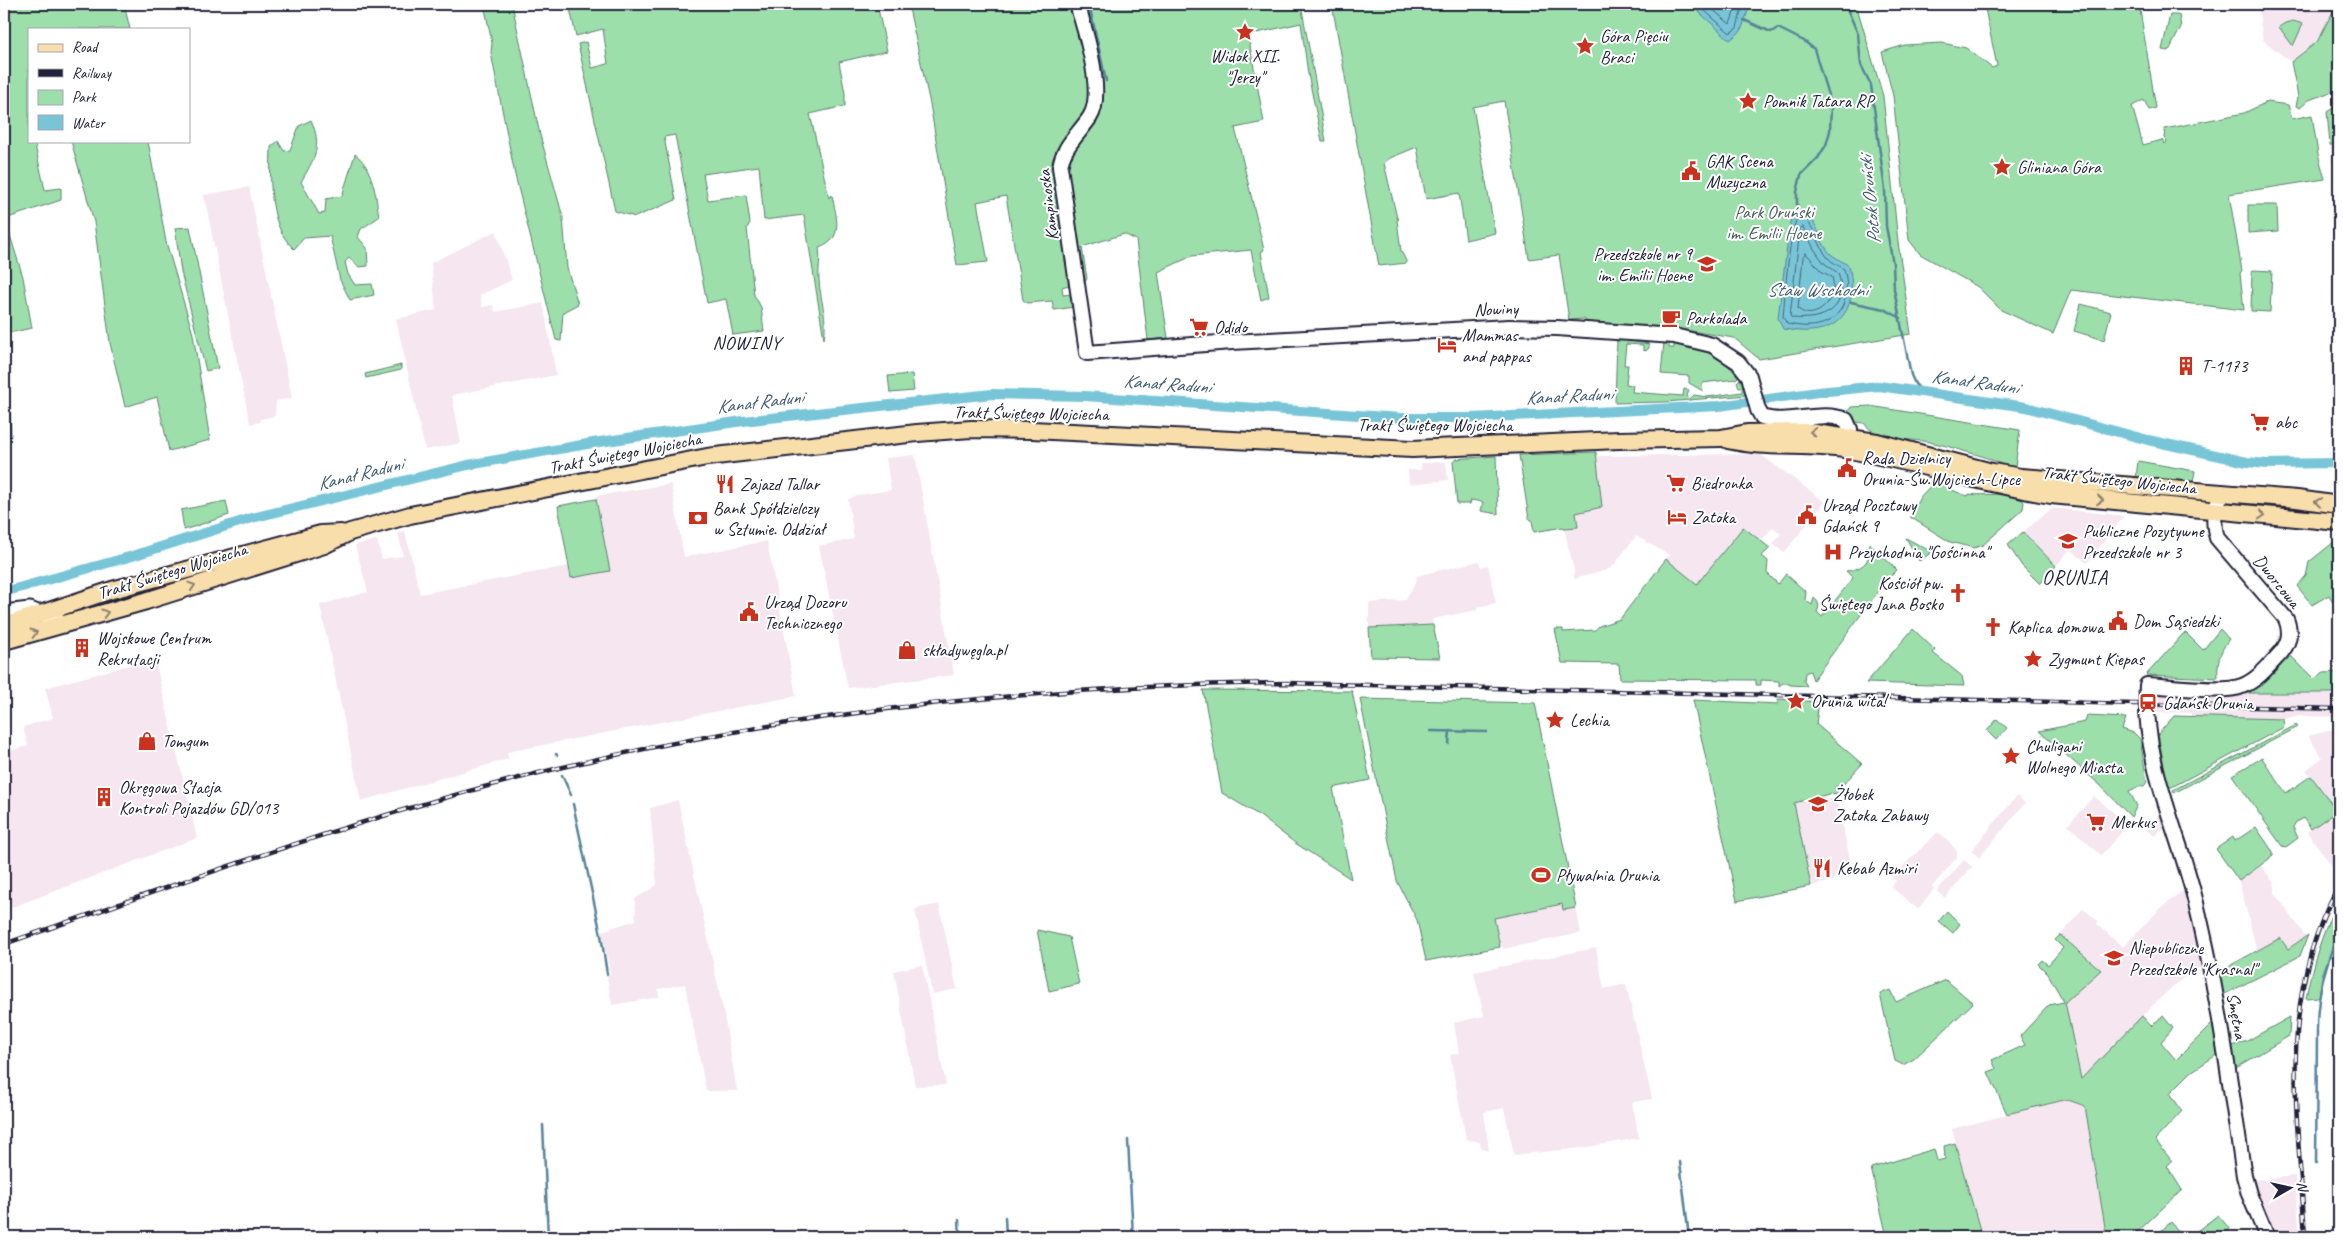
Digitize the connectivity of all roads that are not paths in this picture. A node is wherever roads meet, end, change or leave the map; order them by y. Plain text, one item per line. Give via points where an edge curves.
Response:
1 (1077, 4) edge
2 (1087, 353) joint
3 (1848, 443) junction
4 (2198, 491) junction
5 (2222, 493) junction
6 (2339, 505) edge
7 (2213, 510) junction
8 (2339, 522) edge
9 (350, 532) junction
10 (4, 613) edge
11 (40, 614) junction
12 (63, 624) junction
13 (4, 626) edge
14 (4, 641) edge
15 (2147, 685) joint
16 (2267, 1237) edge

1 - 2 street, Kampinoska via 1089,51 1095,100 1090,117 1066,149 1060,167
2 - 3 street, Nowiny via 1509,327 1674,336 1704,342 1738,362 1749,376 1762,417 1840,418 1849,425
3 - 4 main road, Trakt Świętego Wojciecha via 2021,477
3 -> 7 main road, Trakt Świętego Wojciecha via 2026,491
3 - 9 main road, Trakt Świętego Wojciecha via 1816,446 1748,444 1721,438 1412,449 971,429 707,457 410,515
4 - 5 main road, Trakt Świętego Wojciecha
4 - 7 street
6 -> 5 main road, Trakt Świętego Wojciecha
5 - 7 street
7 -> 8 main road, Trakt Świętego Wojciecha
7 - 15 street, Dworcowa via 2217,538 2286,619 2290,634 2287,644 2254,679 2240,687
9 - 11 main road, Trakt Świętego Wojciecha via 321,534 112,590
12 -> 9 main road, Trakt Świętego Wojciecha via 324,545
10 - 11 main road via 26,609
11 - 12 main road
11 - 13 main road, Trakt Świętego Wojciecha
14 -> 12 main road, Trakt Świętego Wojciecha
15 - 16 street, Smętna via 2146,716 2163,802 2195,898 2244,1176

